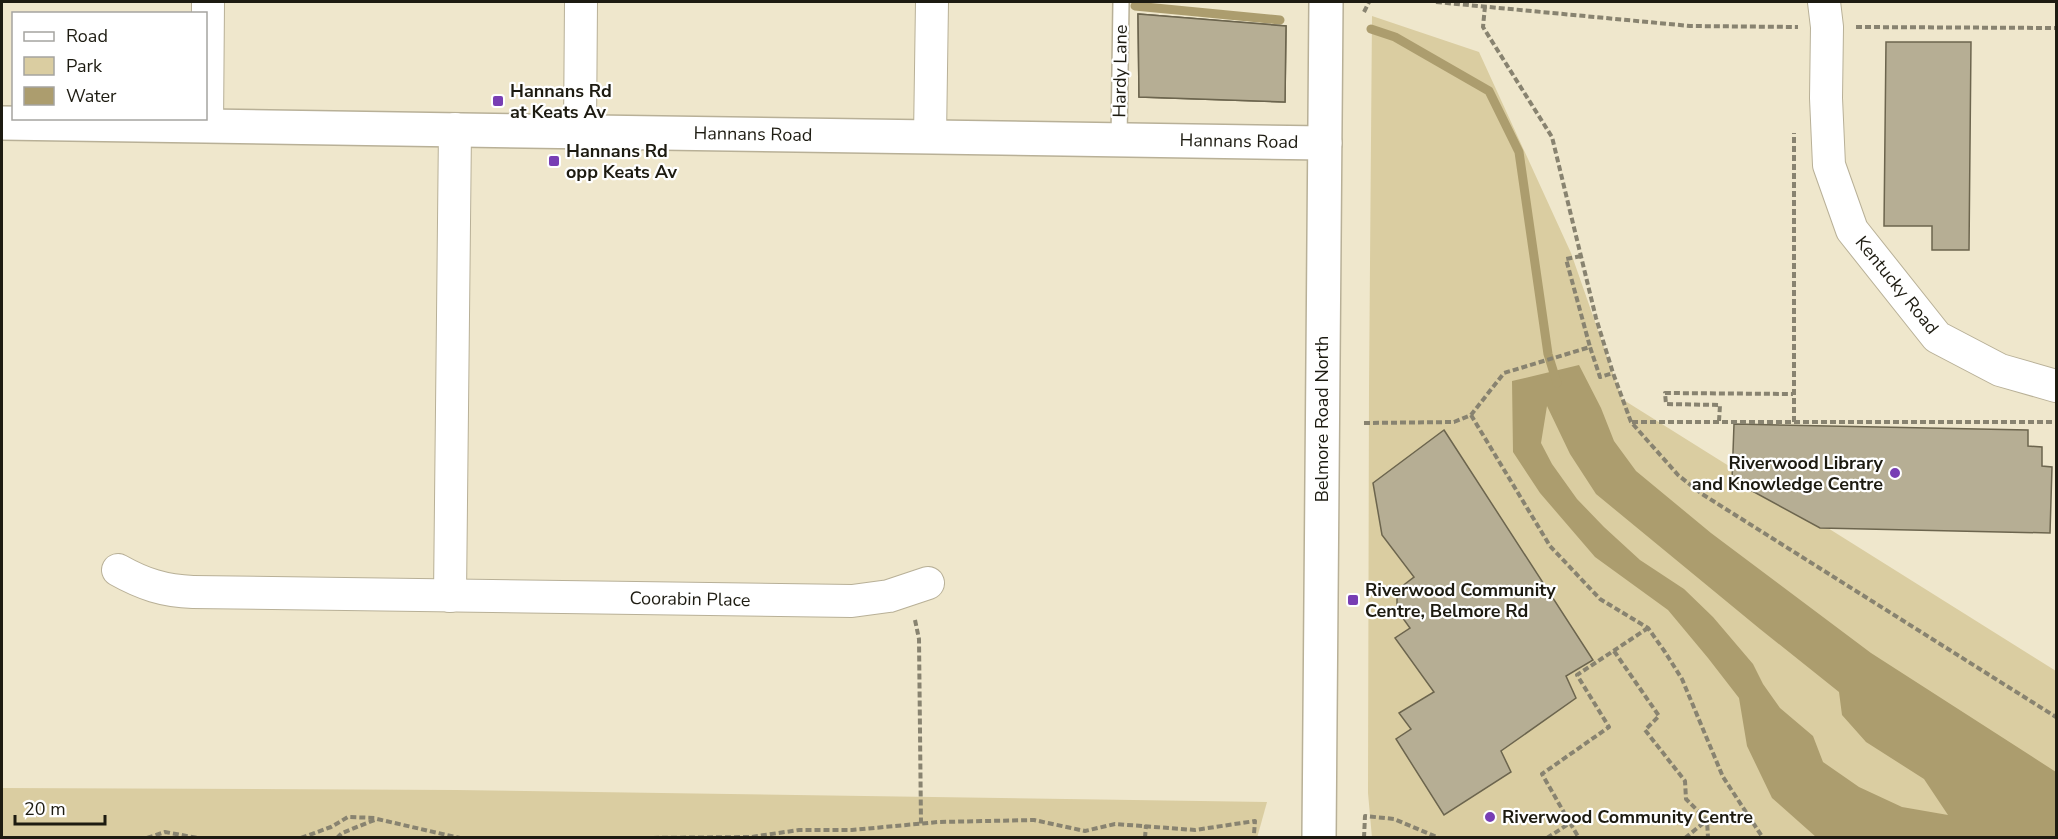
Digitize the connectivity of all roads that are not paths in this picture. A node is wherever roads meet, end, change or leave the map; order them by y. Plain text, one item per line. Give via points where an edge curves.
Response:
1 (208, 2) edge
2 (581, 2) edge
3 (932, 2) edge
4 (1121, 2) edge
5 (1326, 2) edge
6 (1826, 14) edge
7 (2, 123) edge
8 (207, 126) junction
9 (455, 129) junction
10 (580, 131) junction
11 (930, 137) junction
12 (1119, 140) junction
13 (1325, 143) junction
14 (2056, 386) edge
15 (118, 570) dead end
16 (915, 587) road end
17 (450, 596) junction
18 (1319, 837) edge

1 - 8 street
2 - 10 street
3 - 11 street
4 - 12 lane, Hardy Lane
5 - 13 main road, Belmore Road North
6 - 14 street, Kentucky Road via 1829,165 1852,230 1937,337 2000,370
7 - 8 main road, Hannans Road
8 - 9 main road, Hannans Road
9 - 10 main road, Hannans Road
9 - 17 street
10 - 11 main road, Hannans Road
11 - 12 main road, Hannans Road
12 - 13 main road, Hannans Road
13 - 18 main road, Belmore Road North
15 - 17 street, Coorabin Place via 137,581 175,591
16 - 17 street, Coorabin Place via 852,601

